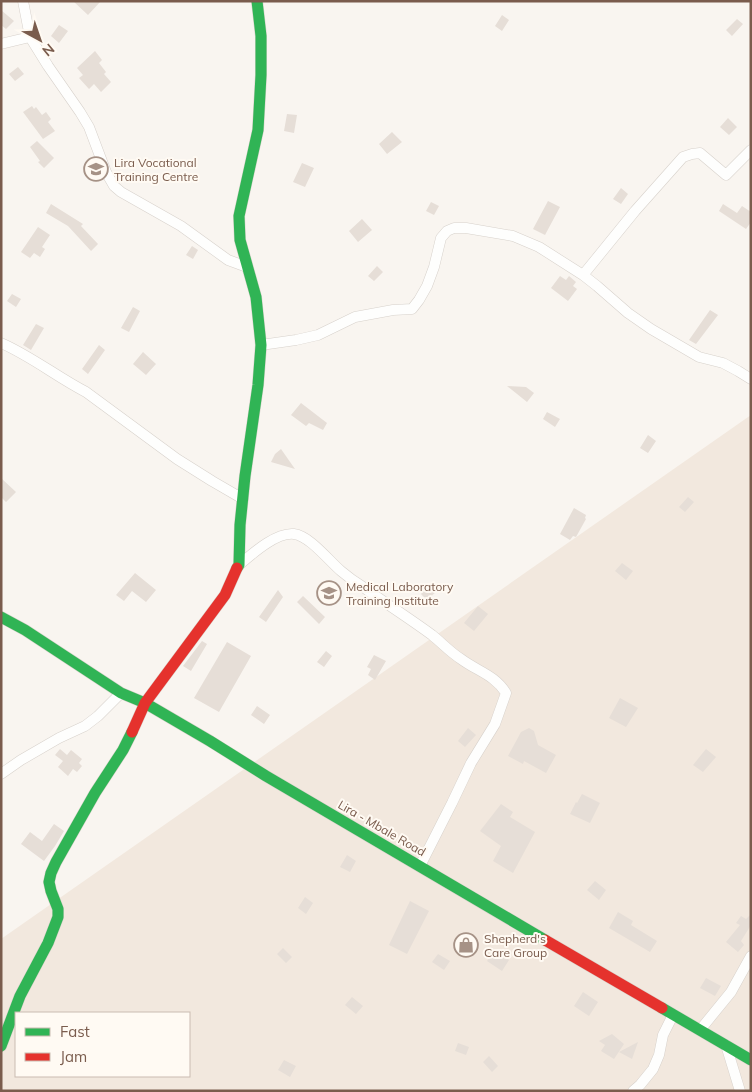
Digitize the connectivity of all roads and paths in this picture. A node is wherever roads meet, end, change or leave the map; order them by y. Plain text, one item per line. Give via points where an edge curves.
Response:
1 (23, 1) edge
2 (257, 1) edge
3 (30, 37) junction
4 (1, 44) edge
5 (751, 150) edge
6 (247, 267) junction
7 (583, 275) junction
8 (1, 343) edge
9 (261, 345) junction
10 (751, 379) edge
11 (243, 499) junction
12 (239, 565) junction
13 (1, 617) edge
14 (121, 693) junction
15 (145, 703) junction
16 (1, 774) edge
17 (420, 866) junction
18 (751, 956) edge
19 (673, 1015) junction
20 (700, 1030) junction
21 (726, 1045) junction
22 (1, 1046) edge
23 (751, 1060) edge
24 (633, 1091) edge
25 (740, 1091) edge

1 - 3 street
2 - 6 street via 261,36 258,130 239,216 240,240
3 - 4 street
3 - 6 street via 89,128 114,186 181,226 228,260
5 - 7 street via 726,175 700,153 683,157
6 - 9 street via 256,297
7 - 9 street via 539,247 514,236 454,228 441,238 427,286 412,309 355,317 318,334
7 - 10 street via 650,329 699,357 723,363
8 - 11 street via 86,392 177,459
9 - 11 street
11 - 12 street
12 - 15 street via 225,595
12 - 17 street via 262,546 282,536 301,535 362,587 502,686 506,693 495,724 471,763
13 - 14 street, Lira - Mbale Road
14 - 15 street, Lira - Mbale Road
14 - 16 street via 85,726 58,738
15 - 17 street, Lira - Mbale Road
15 - 22 street via 122,750 51,873 49,882 58,917 20,996
17 - 19 street, Lira - Mbale Road
18 - 20 street via 732,992
19 - 20 street, Lira - Mbale Road
19 - 24 street via 653,1069
20 - 21 street, Lira - Mbale Road
21 - 23 street, Lira - Mbale Road
21 - 25 street

